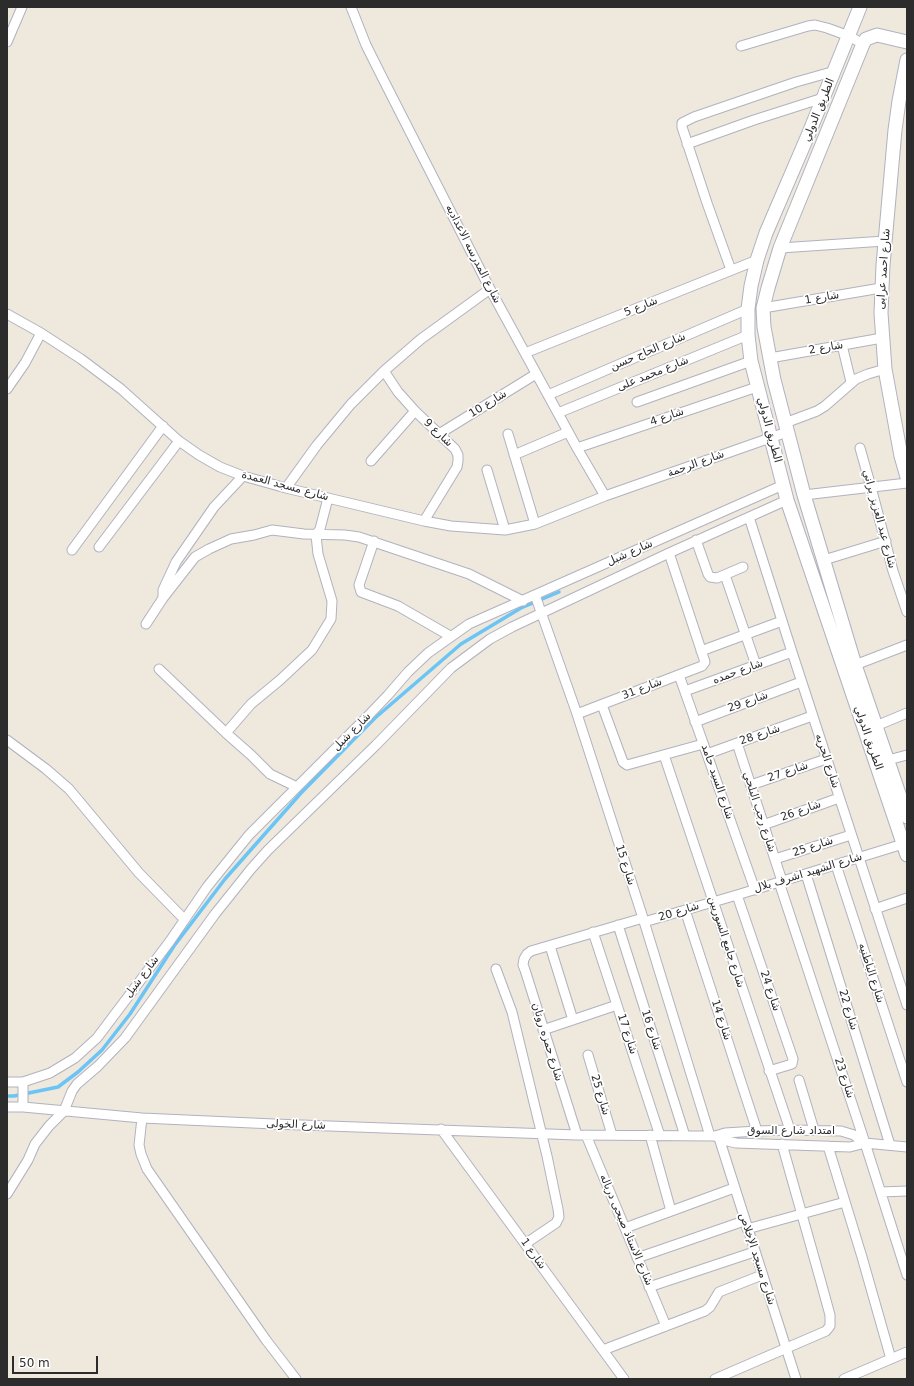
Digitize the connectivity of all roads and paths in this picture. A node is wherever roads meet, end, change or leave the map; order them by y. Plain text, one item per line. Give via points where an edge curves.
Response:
1 (22, 7) edge
2 (351, 7) edge
3 (860, 7) edge
4 (849, 36) junction
5 (7, 42) edge
6 (907, 42) edge
7 (863, 44) junction
8 (741, 46) dead end
9 (907, 60) edge
10 (835, 71) junction
11 (824, 98) junction
12 (688, 144) junction
13 (885, 241) junction
14 (780, 248) junction
15 (756, 260) junction
16 (731, 270) junction
17 (881, 288) junction
18 (490, 289) junction
19 (764, 308) junction
20 (748, 310) junction
21 (7, 314) edge
22 (41, 333) junction
23 (748, 335) junction
24 (882, 338) junction
25 (842, 345) junction
26 (525, 353) junction
27 (770, 358) junction
28 (751, 361) junction
29 (885, 369) junction
30 (384, 371) junction
31 (536, 374) junction
32 (851, 382) junction
33 (757, 387) junction
34 (7, 389) edge
35 (548, 395) junction
36 (636, 402) dead end
37 (415, 411) junction
38 (558, 413) junction
39 (163, 426) junction
40 (786, 428) junction
41 (568, 432) junction
42 (439, 434) junction
43 (508, 434) dead end
44 (771, 437) junction
45 (179, 441) junction
46 (577, 448) junction
47 (860, 448) dead end
48 (514, 455) junction
49 (371, 461) dead end
50 (487, 470) dead end
51 (243, 476) junction
52 (907, 477) edge
53 (907, 483) edge
54 (783, 485) junction
55 (871, 487) junction
56 (286, 488) junction
57 (804, 495) junction
58 (605, 496) junction
59 (328, 498) junction
60 (787, 500) junction
61 (749, 517) junction
62 (424, 521) junction
63 (535, 524) junction
64 (505, 530) junction
65 (316, 535) junction
66 (696, 540) junction
67 (374, 541) junction
68 (886, 541) junction
69 (99, 547) dead end
70 (72, 550) dead end
71 (669, 553) junction
72 (824, 560) junction
73 (743, 567) dead end
74 (725, 575) junction
75 (535, 595) junction
76 (162, 598) junction
77 (523, 601) junction
78 (907, 612) edge
79 (541, 614) junction
80 (782, 621) junction
81 (146, 624) dead end
82 (745, 634) junction
83 (450, 636) junction
84 (907, 645) edge
85 (701, 650) junction
86 (792, 652) junction
87 (756, 665) junction
88 (855, 665) junction
89 (159, 669) dead end
90 (679, 675) junction
91 (801, 682) junction
92 (685, 691) junction
93 (602, 705) junction
94 (907, 713) edge
95 (577, 714) junction
96 (812, 716) junction
97 (695, 722) junction
98 (876, 726) junction
99 (226, 733) junction
100 (7, 740) edge
101 (736, 743) junction
102 (703, 744) junction
103 (707, 754) junction
104 (664, 755) junction
105 (907, 755) edge
106 (826, 759) junction
107 (888, 760) junction
108 (750, 785) junction
109 (297, 787) junction
110 (839, 798) junction
111 (907, 817) edge
112 (764, 825) junction
113 (851, 835) junction
114 (905, 844) edge
115 (858, 858) junction
116 (775, 859) junction
117 (836, 865) junction
118 (806, 874) junction
119 (781, 882) junction
120 (754, 890) junction
121 (737, 895) junction
122 (907, 898) edge
123 (713, 902) junction
124 (875, 909) junction
125 (685, 910) junction
126 (184, 919) junction
127 (643, 920) junction
128 (618, 925) junction
129 (593, 932) junction
130 (550, 946) junction
131 (531, 951) joint
132 (496, 969) dead end
133 (617, 1005) junction
134 (907, 1005) edge
135 (573, 1020) junction
136 (543, 1030) junction
137 (588, 1054) dead end
138 (769, 1071) junction
139 (799, 1080) dead end
140 (7, 1082) edge
141 (907, 1082) edge
142 (23, 1084) junction
143 (23, 1105) junction
144 (7, 1107) edge
145 (64, 1111) junction
146 (142, 1118) junction
147 (441, 1129) junction
148 (790, 1130) junction
149 (814, 1130) junction
150 (757, 1131) junction
151 (542, 1133) junction
152 (581, 1135) junction
153 (612, 1135) junction
154 (650, 1136) junction
155 (660, 1136) junction
156 (685, 1136) junction
157 (714, 1137) junction
158 (865, 1143) junction
159 (782, 1144) junction
160 (890, 1145) junction
161 (828, 1146) junction
162 (907, 1147) edge
163 (734, 1188) junction
164 (907, 1191) edge
165 (881, 1192) junction
166 (7, 1194) edge
167 (845, 1202) junction
168 (671, 1211) junction
169 (802, 1214) junction
170 (746, 1225) junction
171 (625, 1228) junction
172 (525, 1244) junction
173 (754, 1252) junction
174 (637, 1258) junction
175 (905, 1262) edge
176 (762, 1275) junction
177 (907, 1275) edge
178 (650, 1287) junction
179 (666, 1326) junction
180 (786, 1348) junction
181 (603, 1350) junction
182 (907, 1352) edge
183 (891, 1359) junction
184 (296, 1379) edge
185 (624, 1379) edge
186 (715, 1379) edge
187 (796, 1379) edge
188 (844, 1379) edge

1 - 5 street
2 - 18 street, شارع المدرسه الاعداديه via 366,45
3 - 4 street, الطريق الدولي
4 - 7 street
4 - 8 street via 815,25
4 - 10 street, الطريق الدولي
6 - 7 street via 877,35 871,36
7 - 14 street, الطريق الدولي
9 - 13 street, شارع احمد عرابى via 895,130
10 - 11 street, الطريق الدولي
10 - 12 street via 685,121 682,127
11 - 12 street
11 - 15 street, الطريق الدولي
12 - 16 street
13 - 14 street
13 - 17 street, شارع احمد عرابى
14 - 19 street, الطريق الدولي
15 - 16 street, شارع 5
15 - 20 street, الطريق الدولي
16 - 26 street, شارع 5
17 - 19 street, شارع 1
17 - 24 street, شارع احمد عرابى
18 - 26 street, شارع المدرسه الاعداديه
18 - 30 street via 420,339
19 - 27 street, الطريق الدولي via 764,327
20 - 23 street, الطريق الدولي
20 - 35 street, شارع الحاج حسن
21 - 22 street, شارع مسجد العمدة
22 - 34 street
22 - 39 street, شارع مسجد العمدة via 101,373
23 - 28 street, الطريق الدولي
23 - 38 street, شارع محمد على
24 - 25 street, شارع 2
24 - 29 street, شارع احمد عرابى
25 - 27 street, شارع 2
25 - 32 street
26 - 31 street, شارع المدرسه الاعداديه
27 - 40 street, الطريق الدولي
28 - 33 street, الطريق الدولي
28 - 36 street
29 - 32 street, شارع الرحمة
29 - 52 street, شارع احمد عرابى
30 - 37 street, شارع 9
30 - 56 street via 351,404
31 - 35 street, شارع المدرسه الاعداديه
31 - 42 street, شارع 10
32 - 40 street, شارع الرحمة via 825,406
33 - 44 street, الطريق الدولي
33 - 46 street, شارع 4
35 - 38 street, شارع المدرسه الاعداديه
37 - 42 street, شارع 9
37 - 49 street
38 - 41 street, شارع المدرسه الاعداديه
39 - 45 street, شارع مسجد العمدة
39 - 70 street
40 - 44 street, شارع الرحمة
40 - 57 street, الطريق الدولي
41 - 46 street, شارع المدرسه الاعداديه
41 - 48 street
42 - 62 street, شارع 9 via 455,449 458,455 457,467
43 - 48 street
44 - 54 street, الطريق الدولي
44 - 58 street, شارع الرحمة
45 - 51 street, شارع مسجد العمدة via 215,464
45 - 69 street
46 - 58 street, شارع المدرسه الاعداديه
47 - 55 street, شارع عبد العزيز براني
48 - 63 street
50 - 64 street
51 - 56 street, شارع مسجد العمدة
51 - 76 street via 214,507 176,562 162,590
53 - 55 street
54 - 60 street, الطريق الدولي
54 - 75 street, شارع شبل
55 - 57 street
55 - 68 street, شارع عبد العزيز براني
56 - 59 street, شارع مسجد العمدة
57 - 72 street, الطريق الدولي
58 - 63 street, شارع مسجد العمدة
59 - 62 street, شارع مسجد العمدة
59 - 65 street
60 - 61 street, شارع شبل
60 - 114 street, الطريق الدولي
61 - 66 street, شارع شبل
61 - 80 street, شارع الحريه
62 - 64 street, شارع مسجد العمدة
63 - 64 street, شارع مسجد العمدة
65 - 67 street via 345,535
65 - 76 street via 272,530 231,539 195,557
65 - 99 street via 318,554 331,594 331,619 312,650 251,704
66 - 71 street, شارع شبل
66 - 74 street via 708,574 714,578
67 - 77 street via 469,574
67 - 83 street via 359,585 361,592 398,606
68 - 72 street
68 - 78 street, شارع عبد العزيز براني
71 - 79 street, شارع شبل
71 - 85 street
72 - 88 street, الطريق الدولي
73 - 74 street
74 - 82 street
75 - 77 street, شارع شبل
75 - 79 street, شارع 15
76 - 81 street
77 - 83 street, شارع شبل via 469,624
79 - 95 street, شارع 15
79 - 145 street, شارع شبل via 490,639 451,668 268,850 215,914 124,1038 77,1084 68,1098
80 - 82 street
80 - 86 street, شارع الحريه
82 - 85 street
82 - 87 street
83 - 109 street, شارع شبل via 408,672
84 - 88 street
85 - 90 street, شارع 31 via 705,660 702,666
86 - 87 street, شارع حمده
86 - 91 street, شارع الحريه
87 - 92 street, شارع حمده
88 - 98 street, الطريق الدولي
89 - 99 street
90 - 92 street, شارع السيد حامد
90 - 93 street, شارع 31
91 - 96 street, شارع الحريه
91 - 97 street, شارع 29
92 - 97 street, شارع السيد حامد
93 - 95 street, شارع 31
93 - 104 street via 623,762 627,765
94 - 98 street
95 - 127 street, شارع 15
96 - 101 street, شارع 28
96 - 106 street, شارع الحريه
97 - 102 street, شارع السيد حامد
98 - 107 street, الطريق الدولي
99 - 109 street via 270,774
100 - 126 street via 69,789 140,873
101 - 103 street, شارع 28
101 - 108 street, شارع رجب البلحي
102 - 103 street, شارع السيد حامد
102 - 104 street
103 - 120 street, شارع السيد حامد
104 - 123 street, شارع جامع السوريين
105 - 107 street
106 - 108 street, شارع 27
106 - 110 street, شارع الحريه
107 - 111 street, الطريق الدولي
108 - 112 street, شارع رجب البلحي
109 - 126 street, شارع شبل via 250,835
110 - 112 street, شارع 26
110 - 113 street, شارع الحريه
112 - 116 street, شارع رجب البلحي
113 - 115 street, شارع الحريه
113 - 116 street, شارع 25
114 - 115 street, شارع الشهيد اشرف بلال
115 - 117 street, شارع الشهيد اشرف بلال
115 - 124 street, شارع الحريه
116 - 119 street, شارع رجب البلحي
117 - 118 street, شارع الشهيد اشرف بلال
117 - 141 street, شارع الباطنيه
118 - 119 street, شارع الشهيد اشرف بلال
118 - 160 street, شارع 22
119 - 120 street, شارع الشهيد اشرف بلال
119 - 158 street, شارع 23
120 - 121 street, شارع الشهيد اشرف بلال
121 - 123 street, شارع الشهيد اشرف بلال
121 - 138 street, شارع 24 via 793,1060 792,1064
122 - 124 street
123 - 125 street, شارع 20
123 - 138 street, شارع جامع السوريين
124 - 134 street, شارع الحريه
125 - 127 street, شارع 20
125 - 150 street, شارع 14
126 - 142 street, شارع شبل via 97,1038 63,1066
127 - 128 street, شارع 20
127 - 157 street, شارع 15
128 - 129 street, شارع 20
128 - 156 street, شارع 16
129 - 130 street, شارع 20
129 - 133 street, شارع 17
130 - 131 street, شارع 20
130 - 135 street
131 - 136 street, شارع حمزه روتان via 524,959 523,965
132 - 151 street via 512,1012
133 - 135 street
133 - 155 street, شارع 17
135 - 136 street
136 - 152 street, شارع حمزه روتان
137 - 153 street, شارع 25
138 - 148 street, شارع جامع السوريين
139 - 149 street
140 - 142 street, شارع شبل
142 - 143 street
143 - 144 street, شارع الخولى
143 - 145 street, شارع الخولى
145 - 146 street, شارع الخولى
145 - 166 street via 48,1126 35,1144
146 - 147 street, شارع الخولى
146 - 184 street via 139,1145 147,1169
147 - 151 street, شارع الخولى
147 - 172 street, شارع 1
148 - 149 street, امتداد شارع السوق
148 - 150 street, امتداد شارع السوق
149 - 158 street, امتداد شارع السوق via 848,1132
150 - 157 street, امتداد شارع السوق via 725,1133
151 - 152 street, شارع الخولى
151 - 172 street via 559,1217 556,1223
152 - 153 street, امتداد شارع السوق
152 - 171 street, شارع الاستاذ صبحى درباله
153 - 154 street, امتداد شارع السوق
154 - 155 street, امتداد شارع السوق
154 - 168 street
155 - 156 street, امتداد شارع السوق
156 - 157 street, امتداد شارع السوق
157 - 159 street, امتداد شارع السوق via 736,1143
157 - 163 street, شارع مسجد الإخلاص
158 - 160 street, امتداد شارع السوق
158 - 161 street, امتداد شارع السوق via 850,1147
158 - 165 street, شارع 23
159 - 161 street, امتداد شارع السوق
159 - 169 street
160 - 162 street, امتداد شارع السوق
161 - 167 street
163 - 168 street
163 - 170 street, شارع مسجد الإخلاص
164 - 165 street
165 - 175 street, شارع 23
167 - 169 street
167 - 183 street
168 - 171 street
169 - 170 street
169 - 180 street via 831,1321 826,1331
170 - 173 street, شارع مسجد الإخلاص
170 - 174 street
171 - 174 street, شارع الاستاذ صبحى درباله
172 - 181 street, شارع 1
173 - 176 street, شارع مسجد الإخلاص
173 - 178 street
174 - 178 street, شارع الاستاذ صبحى درباله
175 - 177 street, شارع 23
176 - 179 street via 719,1292 705,1311
176 - 180 street, شارع مسجد الإخلاص
178 - 179 street, شارع الاستاذ صبحى درباله
179 - 181 street
180 - 186 street
180 - 187 street, شارع مسجد الإخلاص
181 - 185 street, شارع 1
182 - 183 street
183 - 188 street

